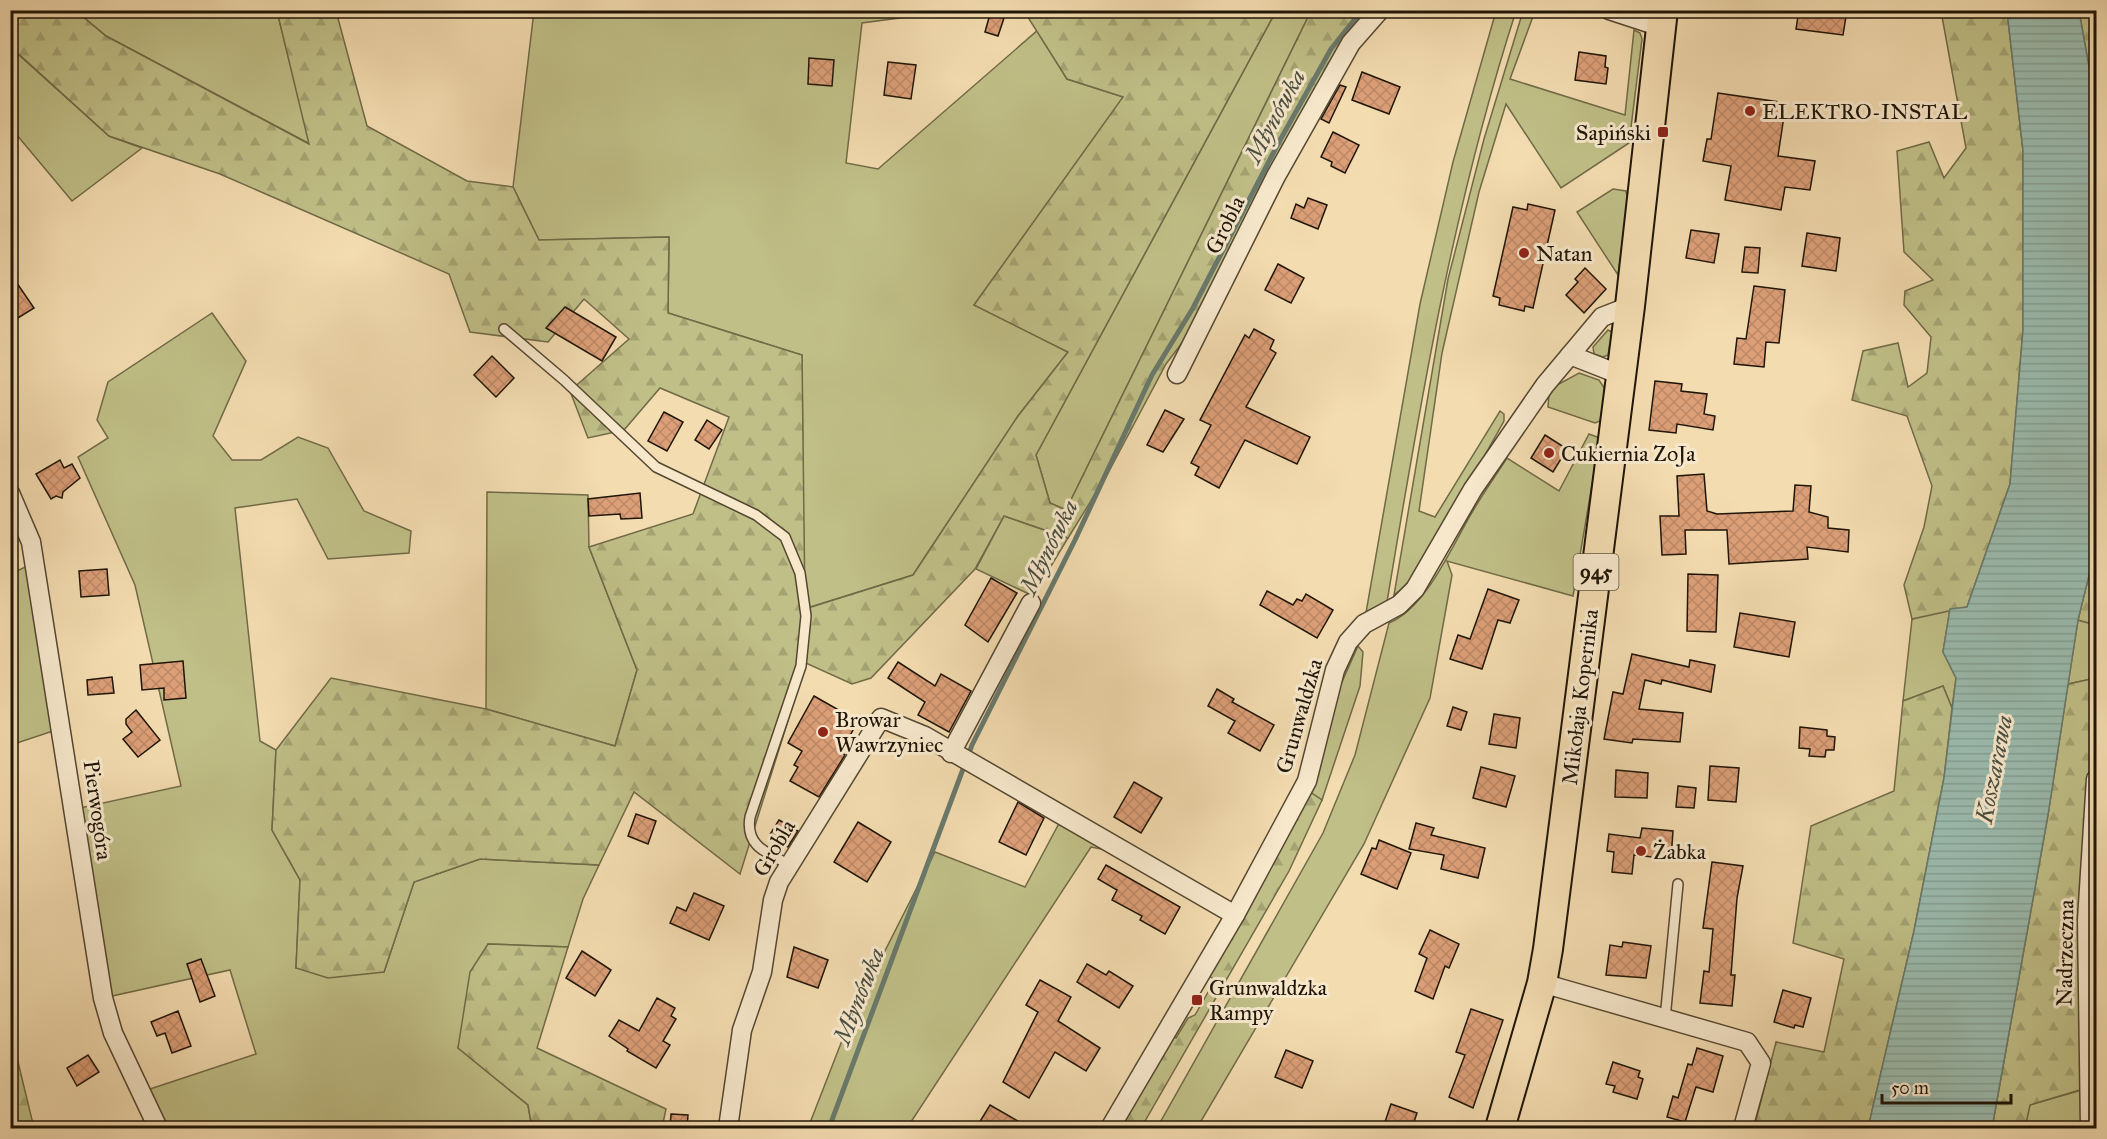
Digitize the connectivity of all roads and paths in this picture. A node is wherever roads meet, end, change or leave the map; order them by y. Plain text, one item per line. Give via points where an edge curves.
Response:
1 (1380, 10) edge
2 (1609, 10) edge
3 (1662, 19) edge
4 (1630, 306) junction
5 (504, 329) dead end
6 (1570, 355) junction
7 (1178, 374) dead end
8 (1621, 375) junction
9 (10, 493) edge
10 (1031, 603) dead end
11 (951, 753) junction
12 (2097, 779) edge
13 (790, 865) junction
14 (1678, 884) dead end
15 (1235, 915) junction
16 (1542, 983) junction
17 (1665, 1019) junction
18 (158, 1128) edge
19 (728, 1128) edge
20 (1110, 1128) edge
21 (1500, 1128) edge
22 (1743, 1128) edge
23 (2090, 1128) edge

1 - 7 street, Grobla via 1351,43 1276,176
2 - 3 street
3 - 4 main road, Mikołaja Kopernika / 945
4 - 6 street, Grunwaldzka via 1602,317
4 - 8 main road, Mikołaja Kopernika / 945
5 - 13 lane via 656,467 756,515 779,530 790,544 800,573 806,616 804,650 749,825 751,839
6 - 8 street
6 - 15 street, Grunwaldzka via 1473,489 1415,590 1399,606 1364,624 1348,642 1335,670 1307,781
8 - 16 main road, Mikołaja Kopernika / 945
9 - 18 street, Pierwogóra via 31,542 103,998 113,1033
10 - 11 street
11 - 13 street, Grobla via 925,736 881,718
11 - 15 street, Grobla
12 - 23 street, Nadrzeczna via 2087,920
13 - 19 street, Grobla via 773,900 762,972 742,1030
14 - 17 lane
15 - 20 street, Grunwaldzka
16 - 17 street
16 - 21 main road, Mikołaja Kopernika / 945
17 - 22 street via 1747,1042 1761,1063

